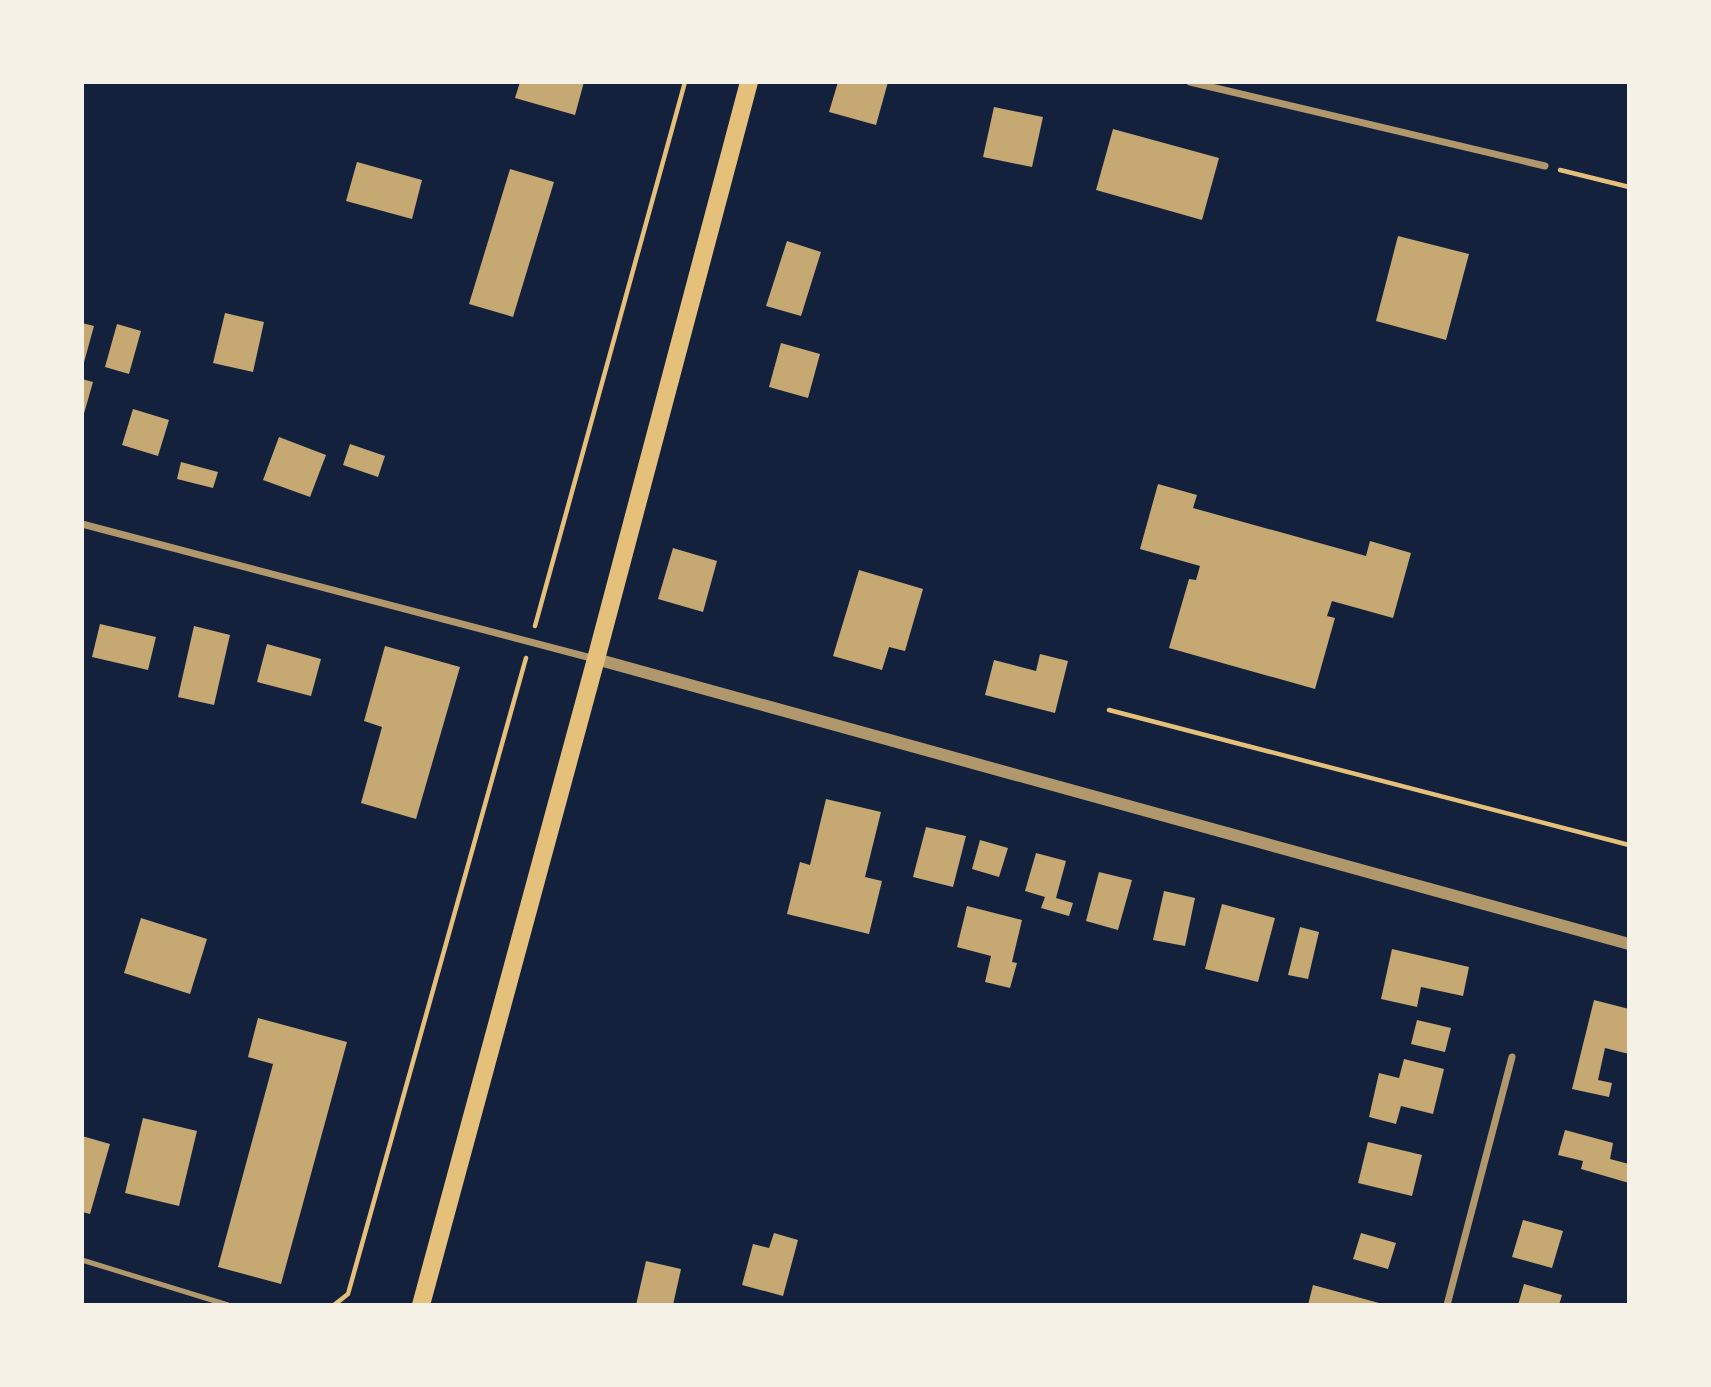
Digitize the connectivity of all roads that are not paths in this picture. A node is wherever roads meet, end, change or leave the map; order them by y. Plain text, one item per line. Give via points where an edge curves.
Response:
1 (749, 82) edge
2 (1189, 82) edge
3 (1545, 166) road end
4 (82, 524) edge
5 (596, 659) junction
6 (1629, 944) edge
7 (1512, 1057) dead end
8 (82, 1260) edge
9 (228, 1305) edge
10 (421, 1305) edge
11 (1447, 1305) edge

1 - 5 main road
2 - 3 street
4 - 5 street
5 - 6 street
5 - 10 main road
7 - 11 street
8 - 9 lane

